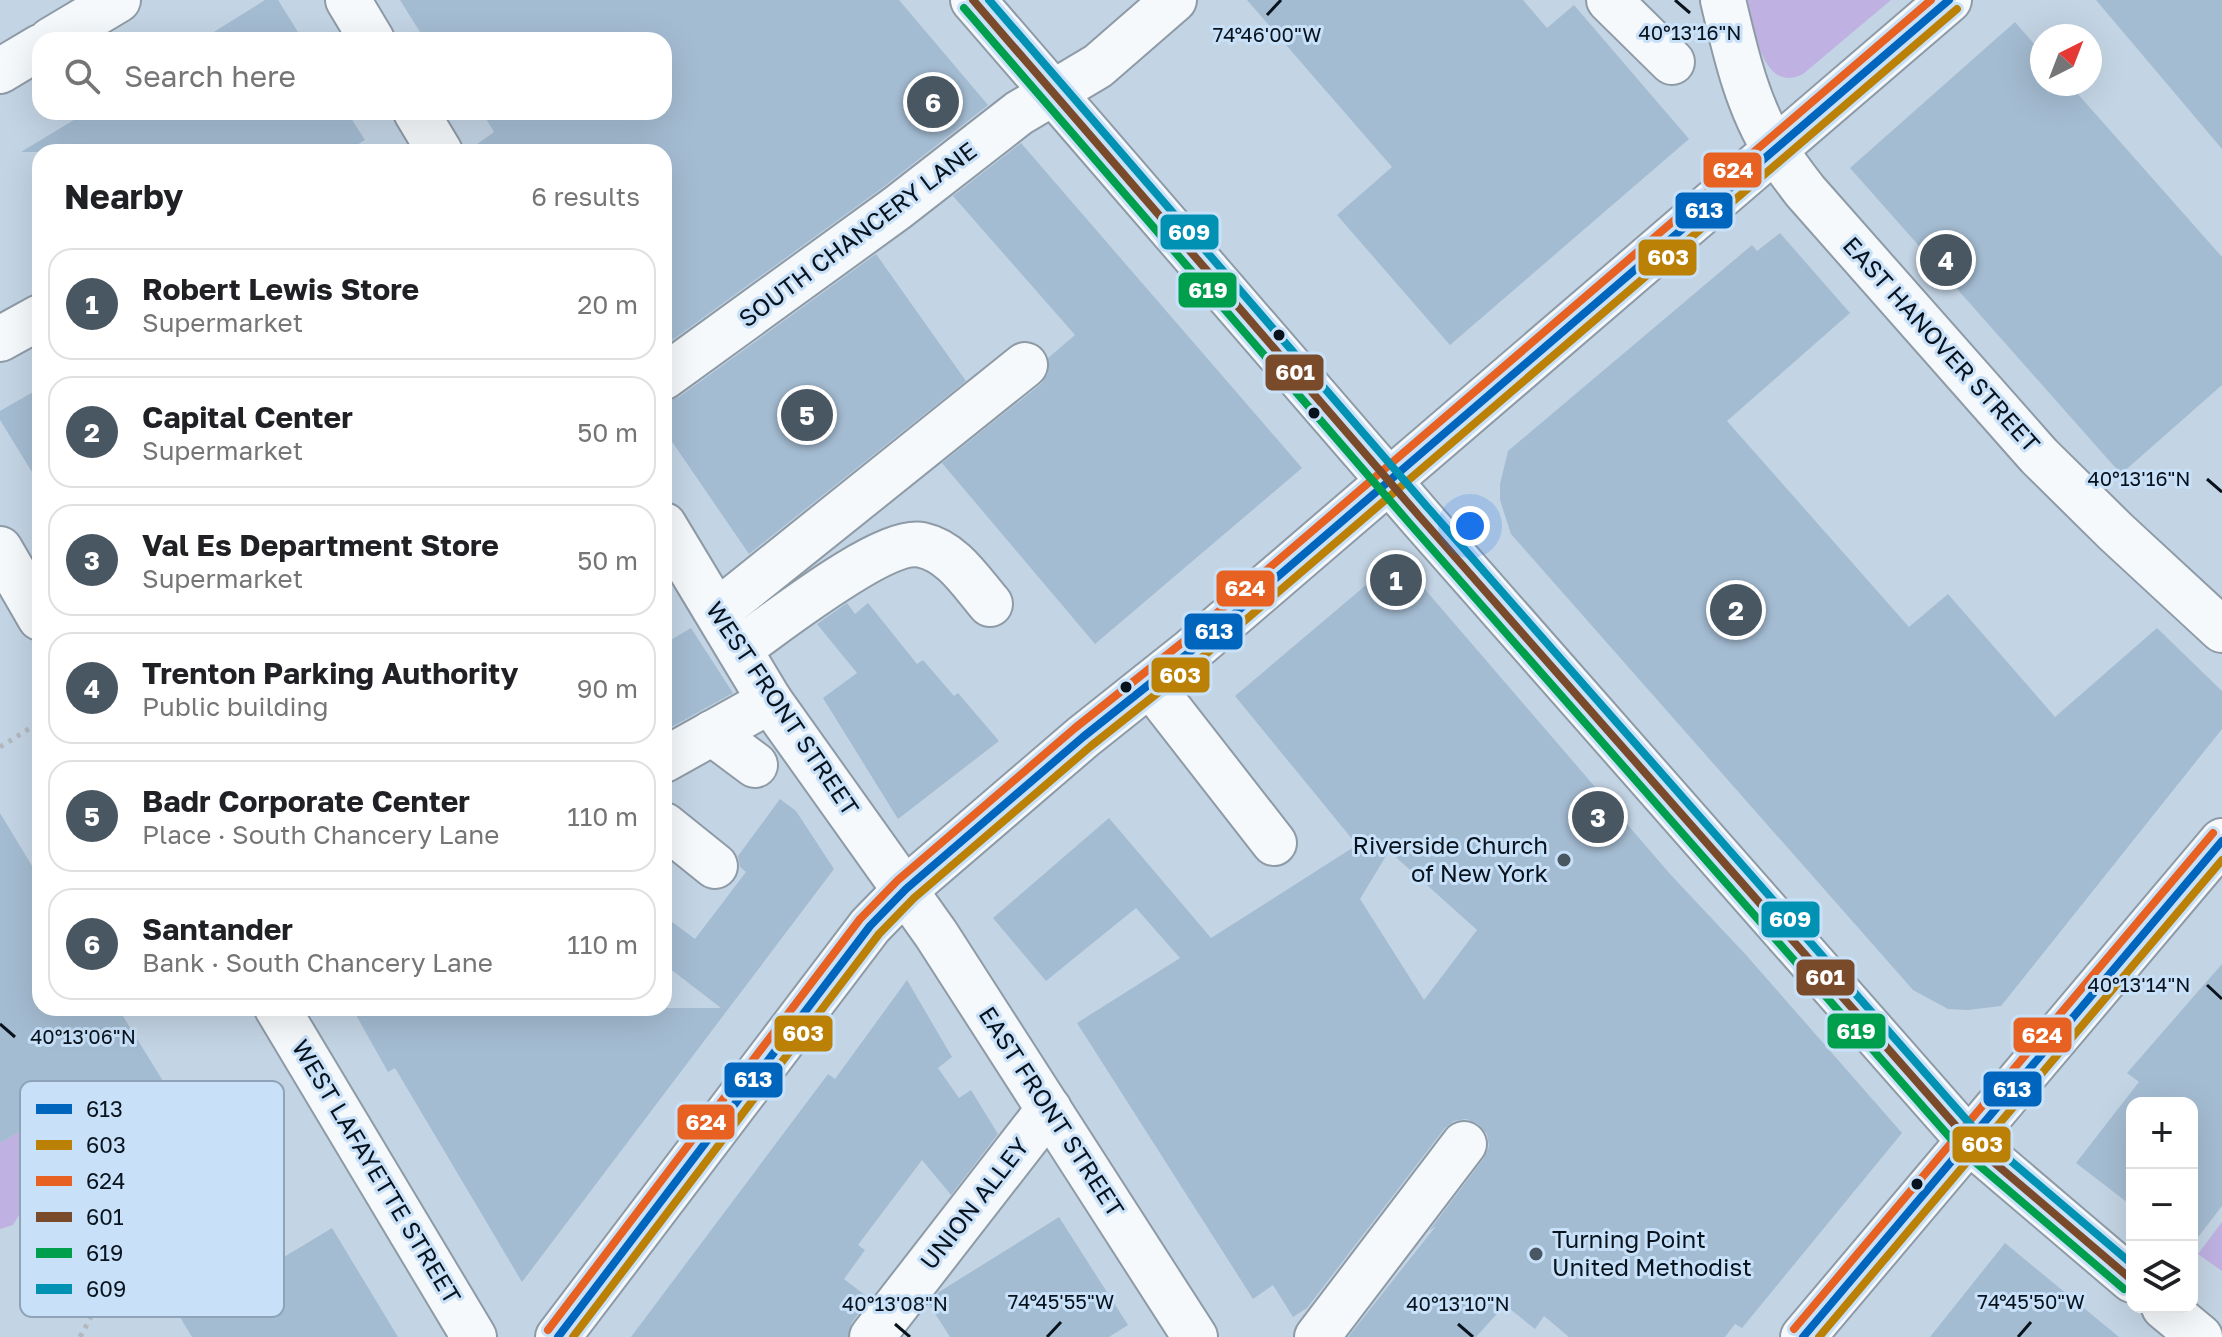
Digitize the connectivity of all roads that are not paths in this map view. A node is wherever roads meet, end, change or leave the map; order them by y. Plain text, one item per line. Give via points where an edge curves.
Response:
1 (118, 0) edge
2 (348, 0) edge
3 (973, 0) edge
4 (1174, 0) edge
5 (1609, 0) edge
6 (1723, 0) edge
7 (1949, 0) edge
8 (64, 32) edge
9 (367, 32) edge
10 (32, 52) edge
11 (1672, 62) dead end
12 (0, 71) edge
13 (1054, 94) junction
14 (1775, 150) junction
15 (32, 321) edge
16 (0, 339) edge
17 (1025, 365) dead end
18 (672, 371) edge
19 (1388, 480) junction
20 (672, 538) edge
21 (0, 549) edge
22 (32, 604) edge
23 (990, 604) dead end
24 (717, 612) junction
25 (2222, 630) edge
26 (739, 649) junction
27 (1150, 684) junction
28 (770, 701) junction
29 (712, 733) junction
30 (672, 756) edge
31 (755, 765) dead end
32 (672, 831) edge
33 (2222, 841) edge
34 (1274, 843) dead end
35 (715, 866) dead end
36 (906, 889) junction
37 (282, 1016) edge
38 (1049, 1109) junction
39 (1970, 1142) junction
40 (1464, 1144) dead end
41 (2126, 1275) edge
42 (2171, 1313) edge
43 (474, 1337) edge
44 (558, 1337) edge
45 (872, 1337) edge
46 (1195, 1337) edge
47 (1317, 1337) edge
48 (1803, 1337) edge
49 (2200, 1337) edge

1 - 8 street
2 - 9 street
3 - 13 street
4 - 13 street, SOUTH CHANCERY LANE via 1098,66
5 - 11 street
6 - 14 street, EAST HANOVER STREET via 1742,75
7 - 14 street
10 - 12 street
13 - 18 street, SOUTH CHANCERY LANE via 1019,113
13 - 19 street
14 - 19 street
14 - 25 street, EAST HANOVER STREET via 1805,191 2039,456
15 - 16 street
17 - 24 street
19 - 27 street
19 - 39 street
20 - 24 street, WEST FRONT STREET
21 - 22 street
23 - 26 street via 950,557 921,544 890,549
24 - 26 street, WEST FRONT STREET
26 - 28 street, WEST FRONT STREET
27 - 34 street
27 - 36 street
28 - 29 street
28 - 36 street, WEST FRONT STREET
29 - 30 street
29 - 31 street
32 - 35 street
33 - 39 street
36 - 38 street, EAST FRONT STREET
36 - 44 street via 870,926
37 - 43 street, WEST LAFAYETTE STREET
38 - 45 street, UNION ALLEY
38 - 46 street, EAST FRONT STREET
39 - 41 street
39 - 48 street
40 - 47 street
42 - 49 street

